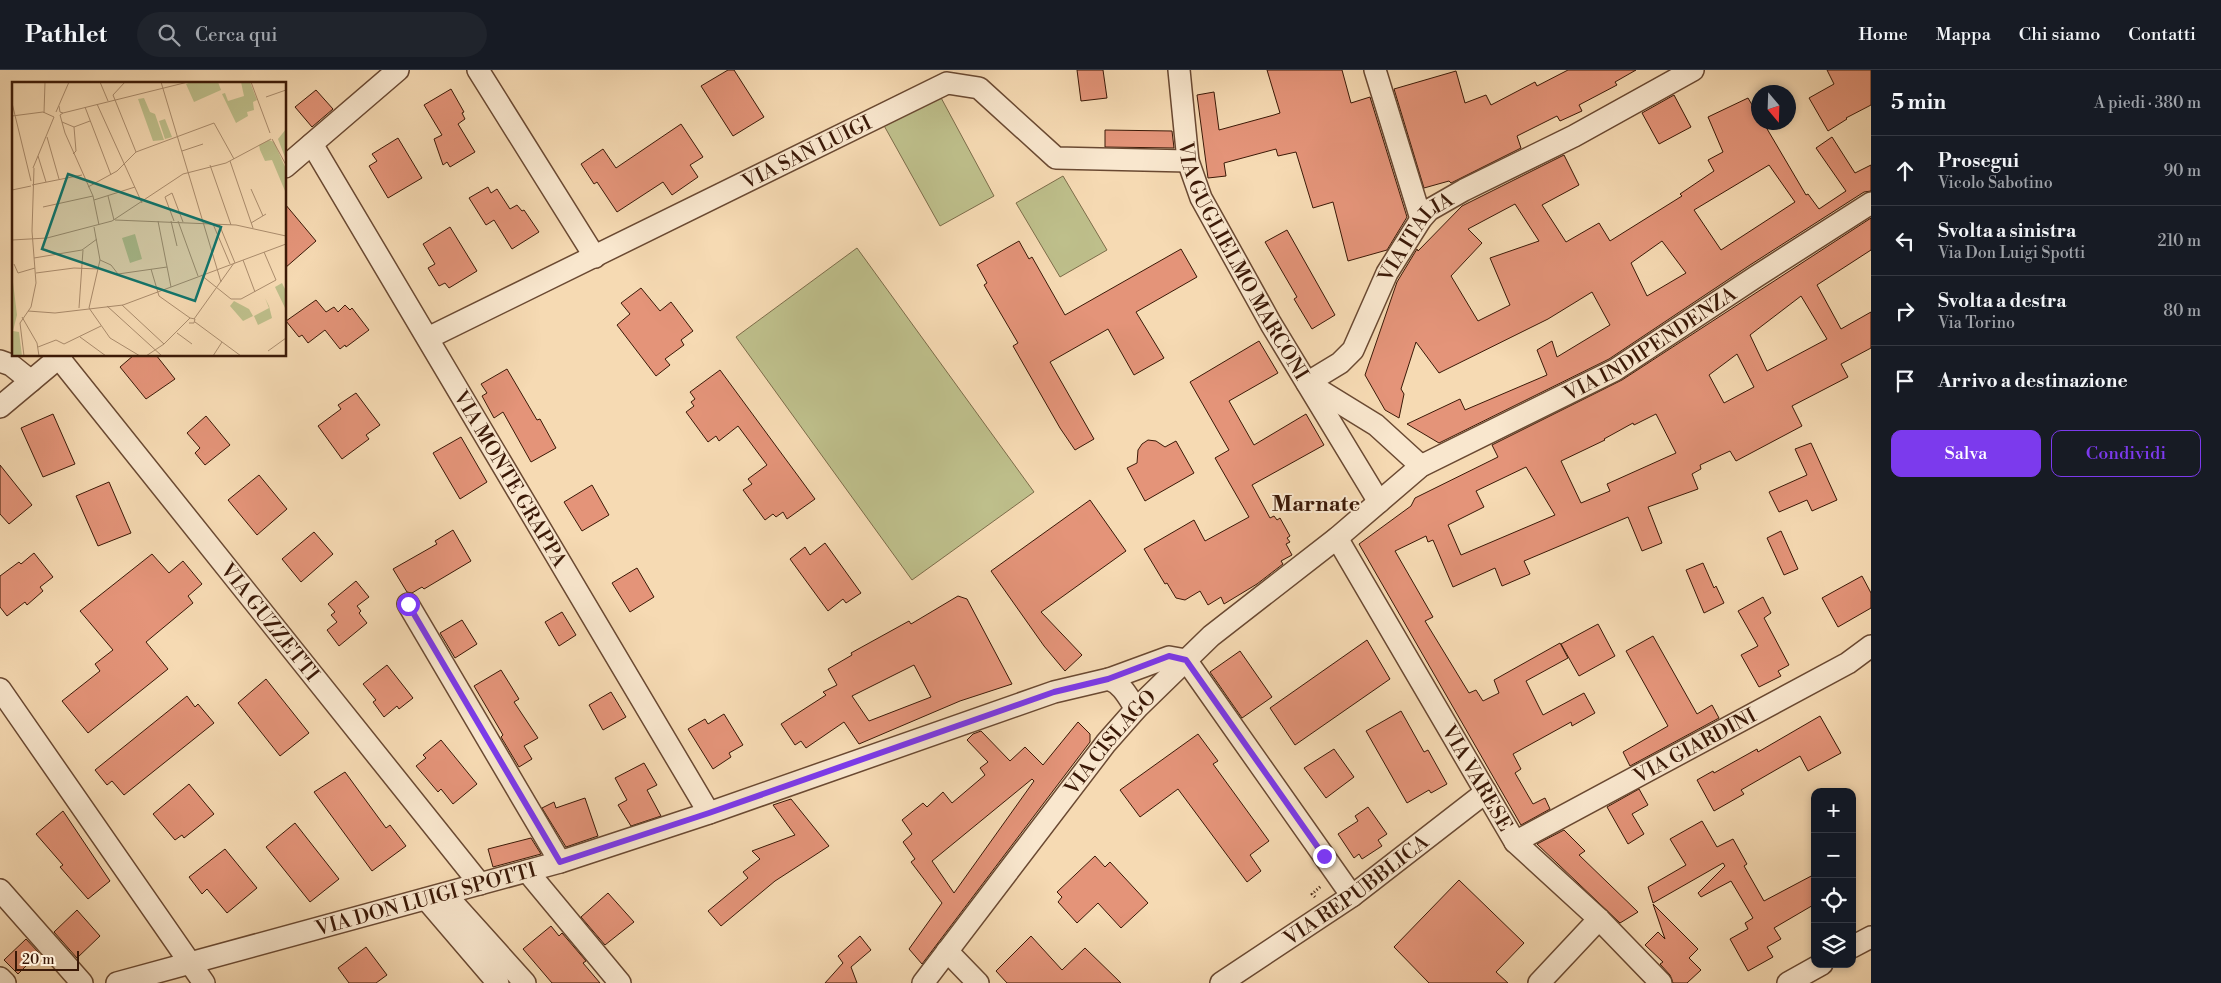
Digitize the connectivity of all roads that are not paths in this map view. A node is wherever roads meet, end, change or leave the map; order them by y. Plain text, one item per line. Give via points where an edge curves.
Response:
1 (398, 70) edge
2 (478, 70) edge
3 (1179, 70) edge
4 (1375, 70) edge
5 (1693, 70) edge
6 (312, 144) junction
7 (1188, 162) junction
8 (286, 166) edge
9 (1871, 203) edge
10 (1421, 219) junction
11 (595, 257) junction
12 (428, 338) junction
13 (61, 356) edge
14 (0, 361) edge
15 (31, 381) junction
16 (1307, 383) junction
17 (0, 407) edge
18 (1369, 420) junction
19 (1341, 439) junction
20 (1421, 466) junction
21 (1379, 502) junction
22 (1337, 538) junction
23 (408, 604) dead end
24 (1871, 646) edge
25 (1186, 660) junction
26 (1108, 679) junction
27 (0, 689) edge
28 (1136, 710) junction
29 (1486, 792) junction
30 (709, 813) junction
31 (1515, 842) junction
32 (560, 862) junction
33 (527, 871) junction
34 (480, 884) junction
35 (0, 890) edge
36 (436, 896) junction
37 (1352, 896) junction
38 (1599, 919) junction
39 (1871, 937) edge
40 (1856, 945) edge
41 (947, 951) junction
42 (189, 964) junction
43 (1815, 968) edge
44 (0, 978) edge
45 (5, 983) edge
46 (82, 983) edge
47 (116, 983) edge
48 (204, 983) edge
49 (498, 983) edge
50 (525, 983) edge
51 (620, 983) edge
52 (923, 983) edge
53 (978, 983) edge
54 (1221, 983) edge
55 (1540, 983) edge
56 (1661, 983) edge
57 (1788, 983) edge

1 - 6 street
2 - 11 street
3 - 7 street, VIA GUGLIELMO MARCONI
4 - 10 street
5 - 10 street, VIA ITALIA via 1574,136 1449,198
6 - 8 street
6 - 12 street, VIA MONTE GRAPPA
7 - 11 street, VIA SAN LUIGI via 1056,158 979,88 947,83
7 - 16 street, VIA GUGLIELMO MARCONI via 1209,215
9 - 20 street, VIA INDIPENDENZA via 1615,370
10 - 16 street, VIA ITALIA via 1387,273 1353,350 1340,363
11 - 12 street, VIA SAN LUIGI
12 - 30 street, VIA MONTE GRAPPA
13 - 15 street
13 - 34 street, VIA GUZZETTI
14 - 15 street via 11,365
15 - 17 street
16 - 18 street
16 - 19 street, VIA GUGLIELMO MARCONI
18 - 19 street via 1354,424
18 - 20 street
19 - 21 street, VIA GUGLIELMO MARCONI
20 - 21 street, VIA INDIPENDENZA
21 - 22 street, VIA CISLAGO
22 - 25 street, VIA CISLAGO via 1211,636
22 - 29 street, VIA VARESE
23 - 32 street
24 - 31 street, VIA GIARDINI via 1848,663
25 - 26 street, VIA DON LUIGI SPOTTI via 1169,656
25 - 28 street, VIA CISLAGO
25 - 37 street
26 - 28 street via 1118,683
26 - 30 street, VIA DON LUIGI SPOTTI via 1054,692
27 - 42 street
28 - 41 street, VIA CISLAGO via 1102,749
29 - 31 street, VIA VARESE
29 - 37 street, VIA REPUBBLICA
30 - 32 street, VIA DON LUIGI SPOTTI
31 - 38 street, VIA VARESE
32 - 33 street, VIA DON LUIGI SPOTTI
33 - 34 street, VIA DON LUIGI SPOTTI
33 - 51 street
34 - 36 street, VIA DON LUIGI SPOTTI
35 - 46 street
36 - 42 street, VIA DON LUIGI SPOTTI
36 - 49 street
36 - 50 street
37 - 54 street, VIA REPUBBLICA
38 - 55 street
38 - 56 street, VIA VARESE
39 - 40 street
41 - 52 street, VIA CISLAGO
41 - 53 street
42 - 47 street, VIA DON LUIGI SPOTTI
42 - 48 street
43 - 57 street
44 - 45 street

